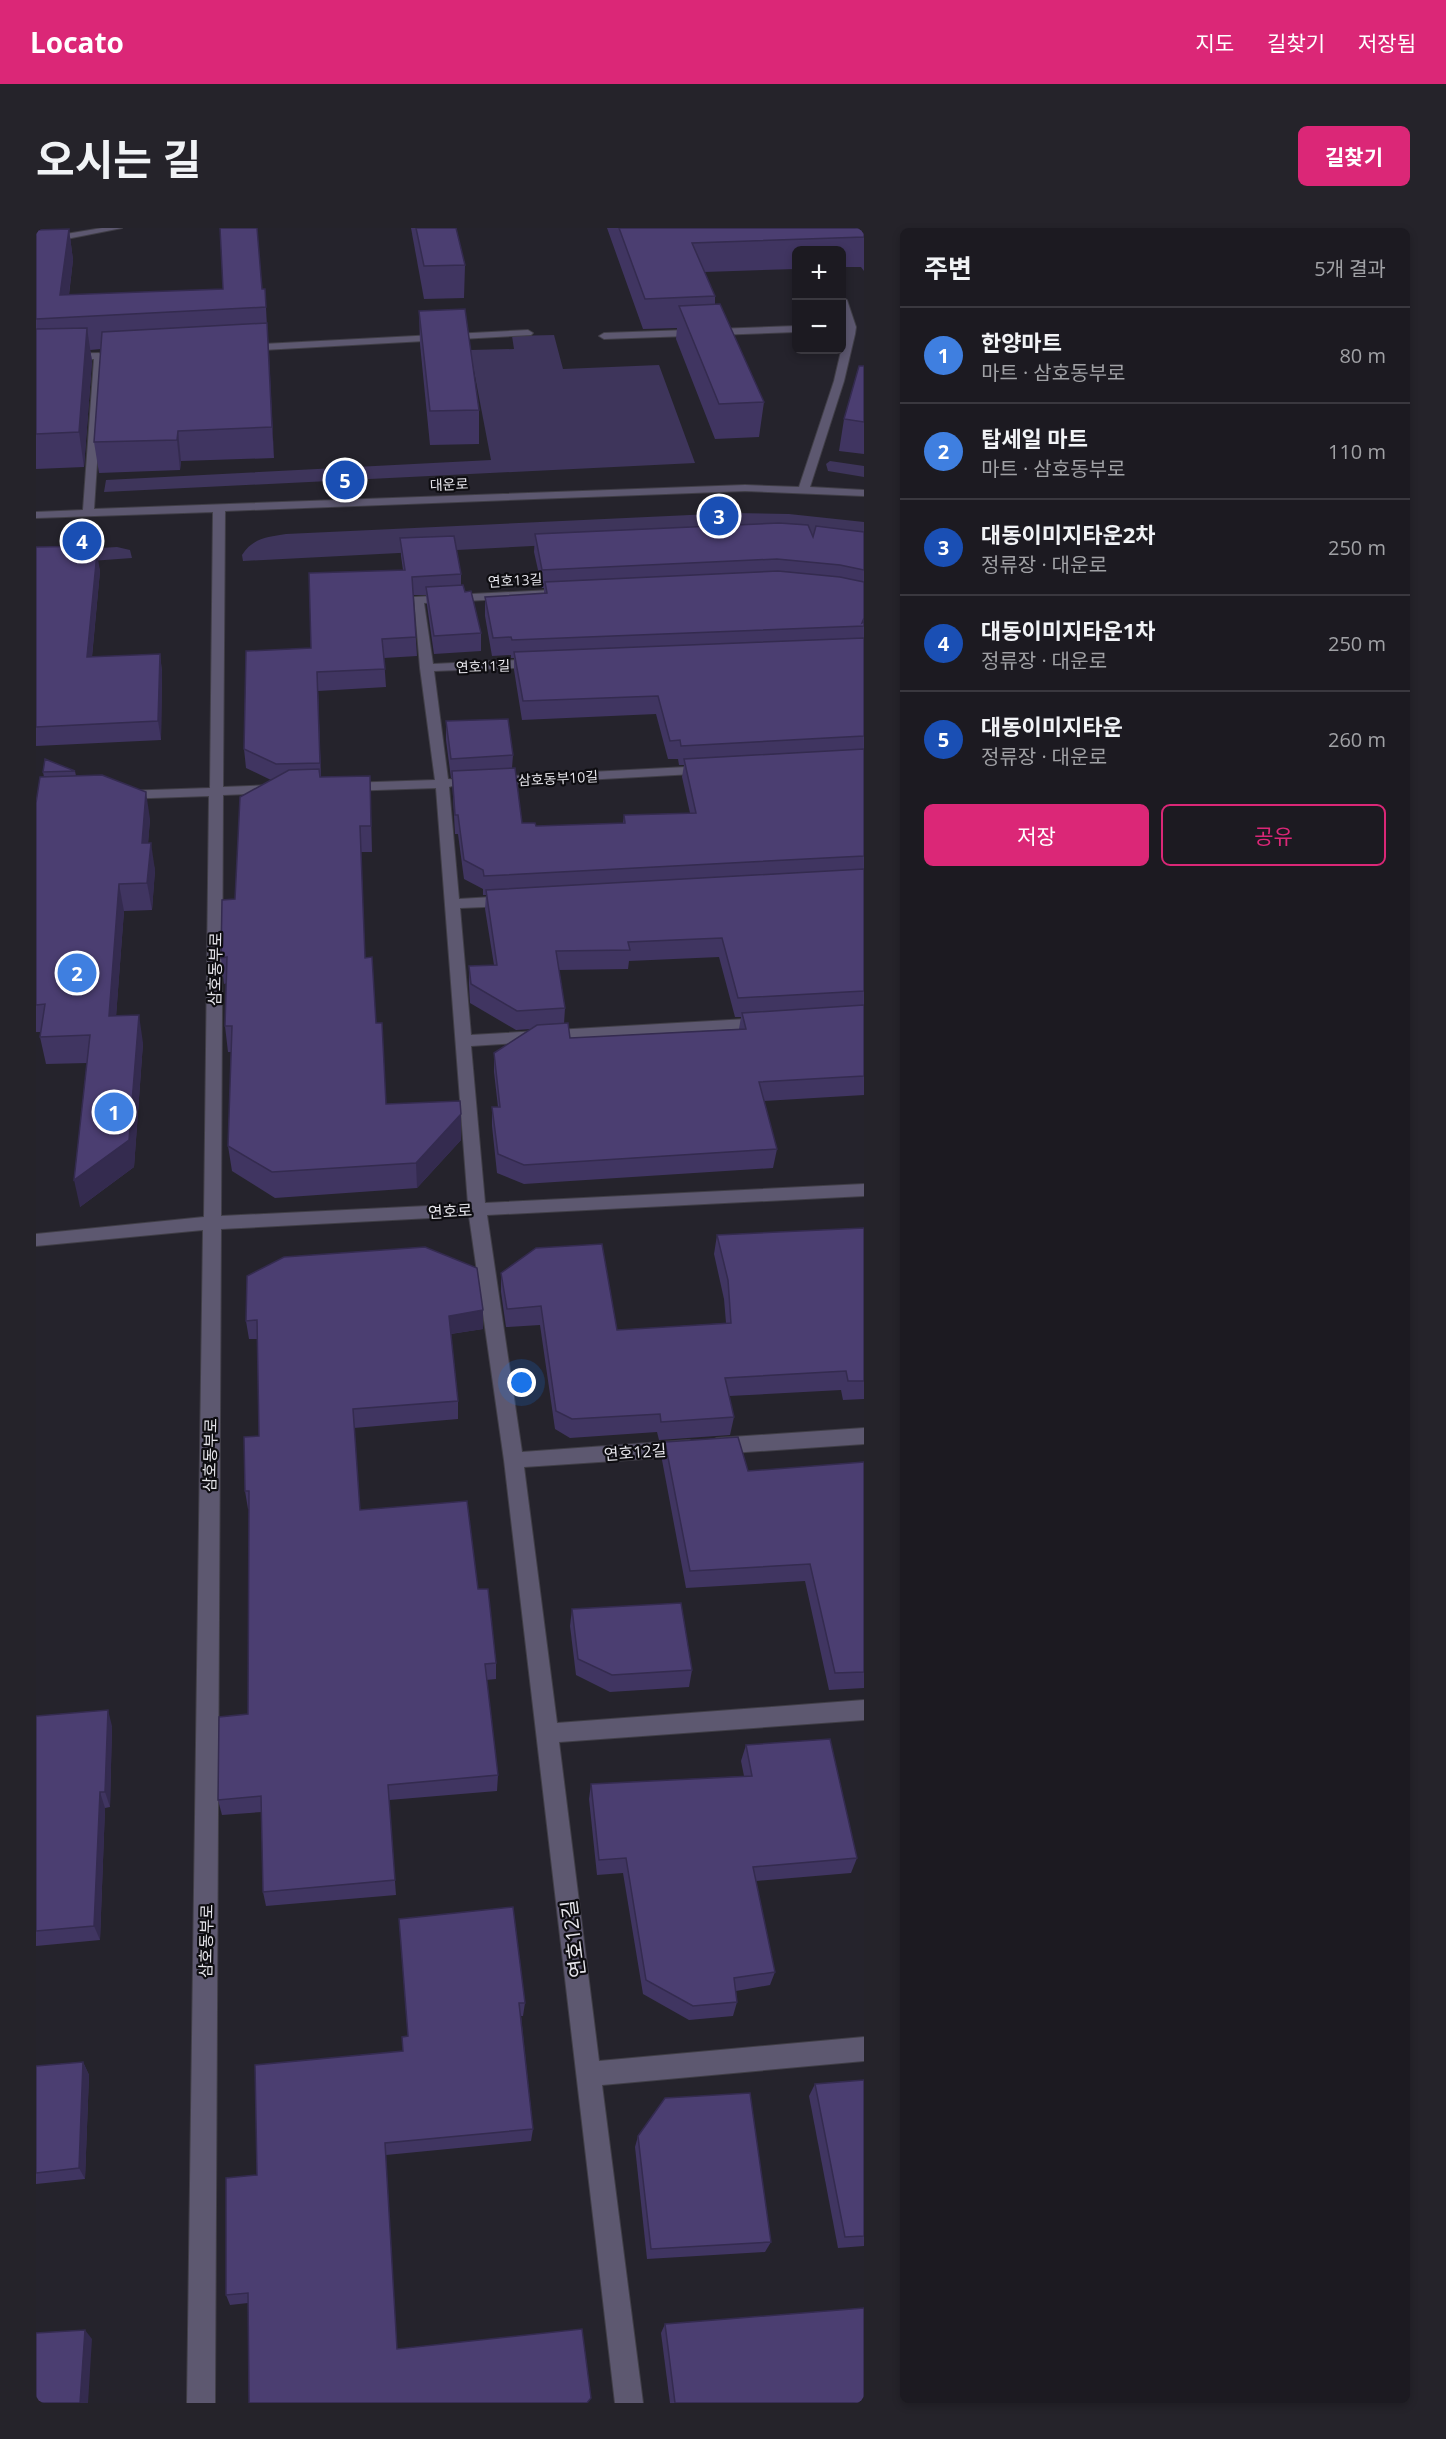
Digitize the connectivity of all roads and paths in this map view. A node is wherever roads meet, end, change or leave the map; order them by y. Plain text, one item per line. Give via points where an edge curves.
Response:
1 (118, 228) edge
2 (36, 242) edge
3 (792, 329) edge
4 (848, 330) edge
5 (528, 333) dead end
6 (604, 336) dead end
7 (864, 336) edge
8 (229, 349) edge
9 (111, 355) edge
10 (99, 356) junction
11 (36, 357) edge
12 (804, 489) junction
13 (864, 493) edge
14 (219, 508) junction
15 (88, 513) junction
16 (36, 515) edge
17 (581, 591) edge
18 (556, 663) edge
19 (426, 668) junction
20 (723, 769) edge
21 (442, 784) junction
22 (335, 788) edge
23 (288, 789) edge
24 (216, 791) junction
25 (104, 796) edge
26 (522, 900) edge
27 (452, 904) junction
28 (782, 1022) edge
29 (463, 1041) junction
30 (864, 1190) edge
31 (477, 1209) junction
32 (212, 1223) junction
33 (36, 1240) edge
34 (864, 1436) edge
35 (514, 1460) junction
36 (864, 1710) edge
37 (548, 1733) junction
38 (864, 2049) edge
39 (589, 2073) junction
40 (201, 2403) edge
41 (628, 2403) edge

1 - 2 street
3 - 6 street
4 - 7 street
4 - 12 street via 839,381
5 - 8 street
9 - 10 street
10 - 11 street
10 - 15 street
12 - 13 street, 대운로
12 - 14 street, 대운로
14 - 15 street, 대운로
14 - 24 street, 삼호동부로
15 - 16 street, 대운로
17 - 19 street, 연호13길 via 418,600
18 - 19 street, 연호11길
19 - 21 street
20 - 21 street, 삼호동부10길
21 - 22 street, 삼호동부10길
21 - 27 street
23 - 24 street
24 - 25 street
24 - 32 street, 삼호동부로
26 - 27 street
27 - 29 street
28 - 29 street
29 - 31 street
30 - 31 street, 연호로
31 - 32 street, 연호로
31 - 35 street, 연호12길
32 - 33 street, 연호로
32 - 40 street, 삼호동부로
34 - 35 street, 연호12길
35 - 37 street, 연호12길
36 - 37 street
37 - 39 street, 연호12길
38 - 39 street
39 - 41 street, 연호12길

